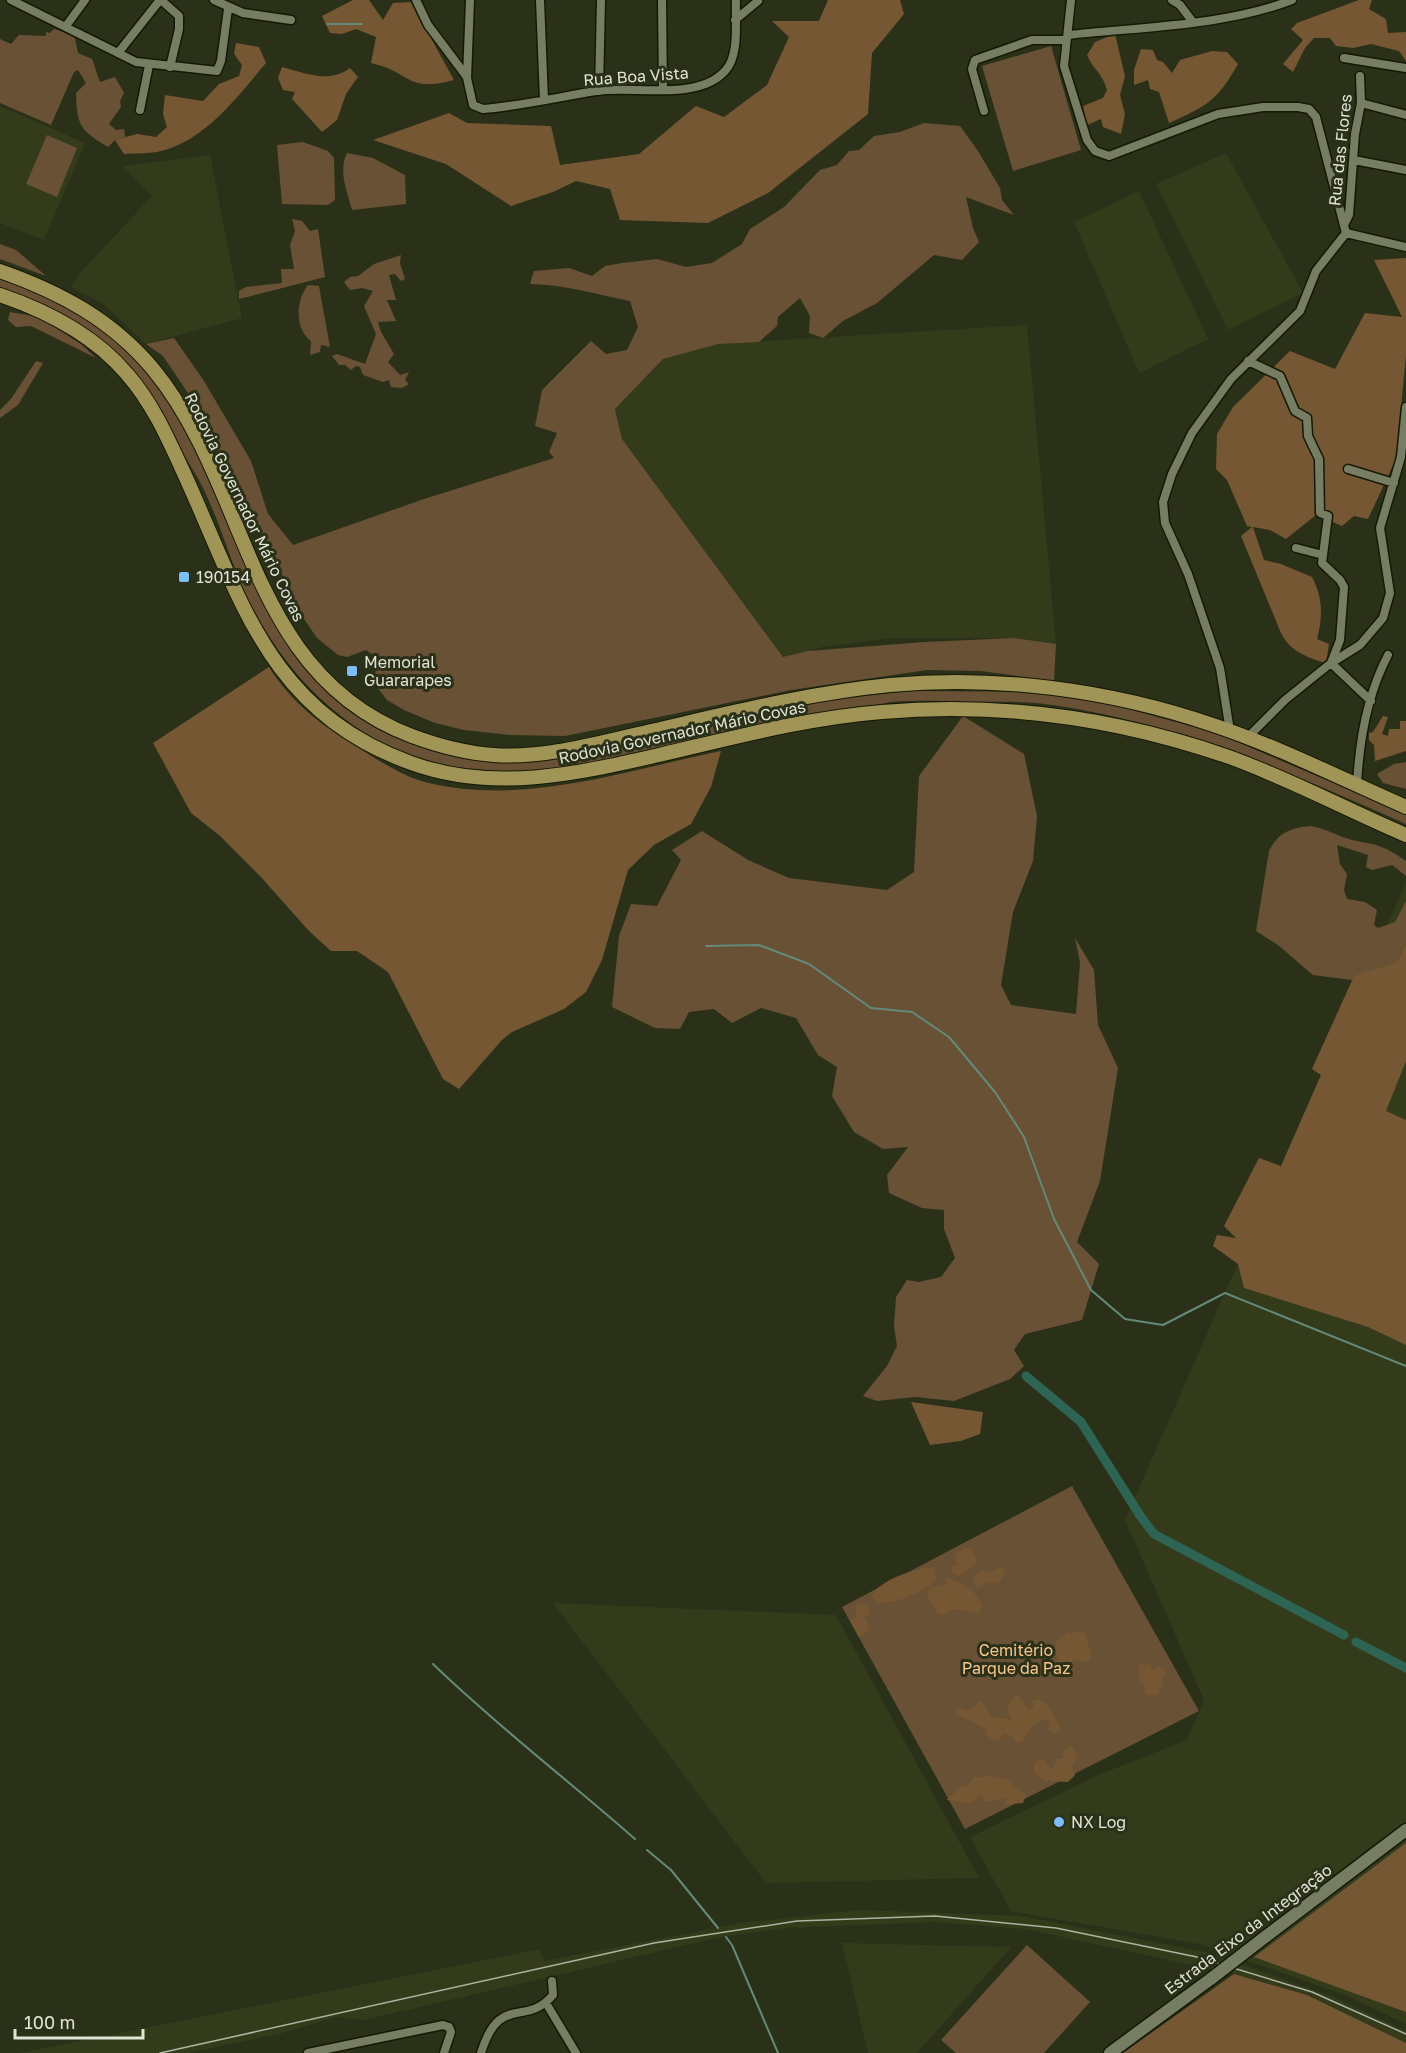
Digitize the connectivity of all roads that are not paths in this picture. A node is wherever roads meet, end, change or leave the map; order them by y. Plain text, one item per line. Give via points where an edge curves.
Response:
1 (11, 0) edge
2 (85, 0) edge
3 (161, 0) edge
4 (214, 0) edge
5 (234, 0) edge
6 (416, 0) edge
7 (470, 0) edge
8 (540, 0) edge
9 (601, 0) edge
10 (662, 0) edge
11 (736, 0) edge
12 (1071, 0) edge
13 (1172, 0) edge
14 (1292, 0) edge
15 (758, 2) edge
16 (228, 9) junction
17 (291, 20) dead end
18 (735, 20) junction
19 (1192, 21) junction
20 (66, 26) junction
21 (1067, 38) junction
22 (118, 53) junction
23 (1344, 58) dead end
24 (149, 65) junction
25 (170, 67) junction
26 (1406, 68) edge
27 (1360, 76) dead end
28 (467, 78) junction
29 (663, 90) junction
30 (599, 91) junction
31 (544, 100) junction
32 (1361, 103) junction
33 (140, 110) dead end
34 (984, 111) dead end
35 (1406, 115) edge
36 (1354, 160) junction
37 (1406, 170) edge
38 (1345, 229) junction
39 (1406, 247) edge
40 (0, 271) edge
41 (0, 296) edge
42 (1248, 361) junction
43 (1406, 407) edge
44 (1348, 469) dead end
45 (1394, 483) junction
46 (1296, 548) dead end
47 (1323, 555) junction
48 (1388, 655) dead end
49 (1331, 663) junction
50 (1371, 701) junction
51 (1230, 731) junction
52 (1247, 738) junction
53 (1357, 786) junction
54 (1406, 807) edge
55 (1406, 835) edge
56 (1406, 1830) edge
57 (552, 1981) dead end
58 (546, 2003) junction
59 (308, 2053) edge
60 (444, 2053) edge
61 (481, 2053) edge
62 (576, 2053) edge
63 (1110, 2053) edge

1 - 20 street
2 - 20 street
3 - 22 street
3 - 25 street via 178,16 179,29
4 - 16 street
5 - 16 street
6 - 28 street via 428,25
7 - 28 street
8 - 31 street
9 - 30 street
10 - 29 street
11 - 18 street, Rua Boa Vista
12 - 21 street
13 - 19 street
14 - 19 street via 1274,7
15 - 18 street
16 - 17 street
16 - 25 street via 219,70
18 - 29 street, Rua Boa Vista via 732,59 726,71 703,85
19 - 21 street
20 - 22 street
21 - 34 street via 1032,40 975,60 972,69
21 - 38 street via 1066,72 1085,135 1091,147 1102,155 1218,114 1263,107 1306,108 1316,117
22 - 24 street
23 - 26 street
24 - 25 street
24 - 33 street
27 - 32 street, Rua das Flores
28 - 31 street, Rua Boa Vista via 473,105 485,109
29 - 30 street, Rua Boa Vista
30 - 31 street, Rua Boa Vista
32 - 35 street
32 - 36 street, Rua das Flores via 1354,134
36 - 37 street
36 - 38 street, Rua das Flores
38 - 39 street
38 - 42 street via 1316,271 1300,311
40 - 51 highway, Rodovia Governador Mário Covas via 67,298 120,335 152,367 195,435 286,632 314,668 343,695 408,735 456,750 497,756 520,754 587,746 833,692 939,682 1072,691 1169,712
41 - 55 highway, Rodovia Governador Mário Covas via 75,330 127,373 162,429 232,584 272,659 329,718 361,740 407,762 480,779 533,778 583,772 837,717 930,710 1017,711 1091,720 1185,743 1233,759
42 - 47 street via 1280,376 1295,411 1307,418 1308,436 1319,459 1320,513 1328,516
42 - 51 street via 1192,433 1163,502 1166,523 1220,668
43 - 45 street
44 - 45 street
45 - 49 street via 1380,528 1389,581 1388,605 1368,638
46 - 47 street
47 - 49 street via 1323,566 1344,587 1340,640
48 - 50 street
49 - 50 street
49 - 52 street via 1285,700
50 - 53 street via 1360,746
51 - 52 highway, Rodovia Governador Mário Covas
52 - 53 highway, Rodovia Governador Mário Covas
53 - 54 highway, Rodovia Governador Mário Covas
56 - 63 main road, Estrada Eixo da Integração, bridge
57 - 58 street via 553,1995
58 - 61 street via 499,2018 488,2032
58 - 62 street
59 - 60 street via 435,2025 449,2027 451,2031

